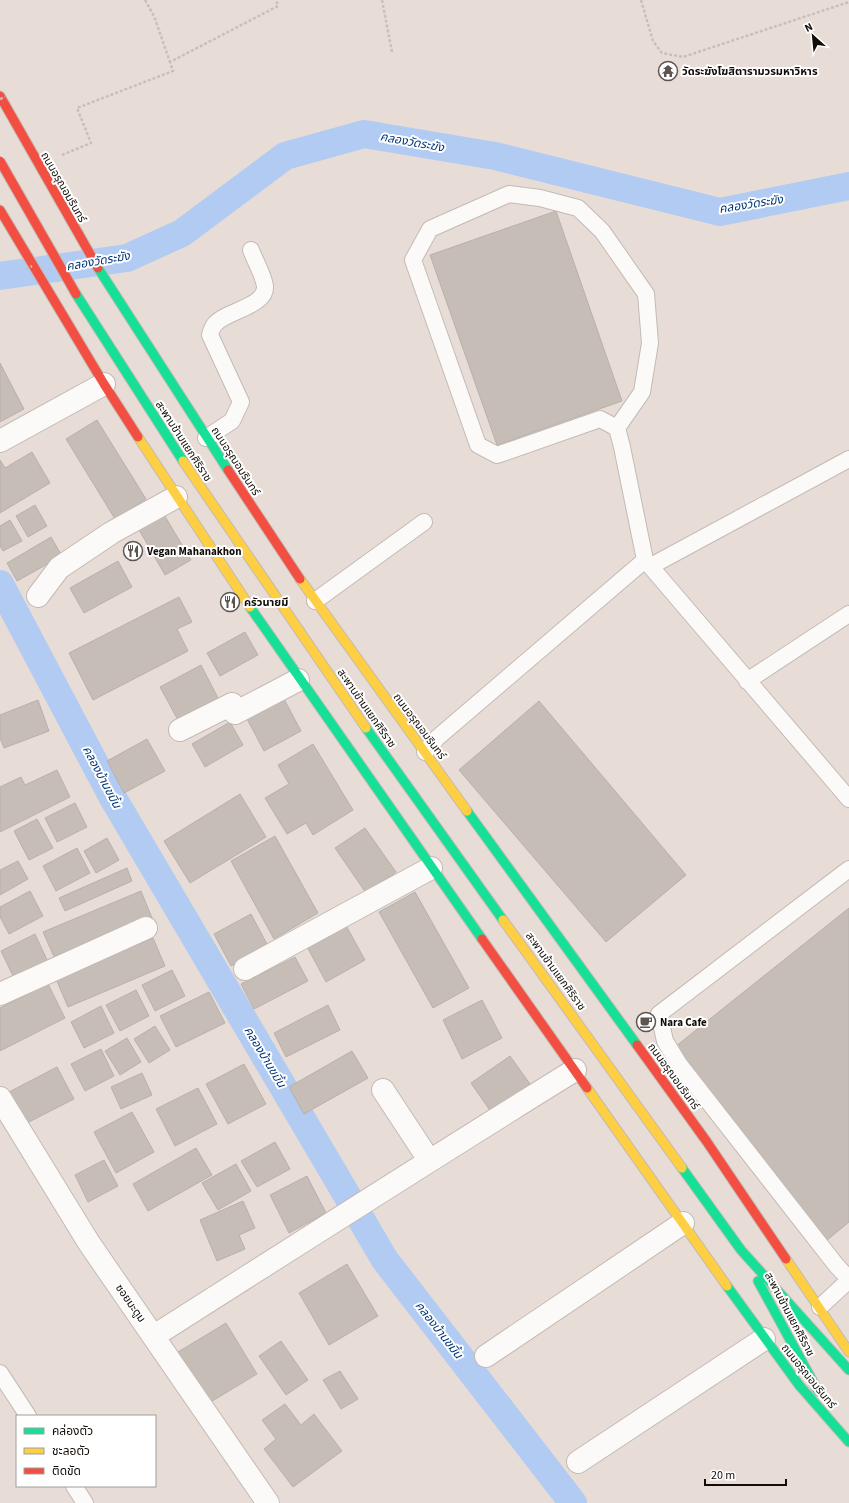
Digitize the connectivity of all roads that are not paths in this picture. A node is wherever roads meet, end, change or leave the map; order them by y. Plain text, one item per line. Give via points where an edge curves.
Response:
1 (3, 96) edge
2 (0, 161) edge
3 (27, 191) dead end
4 (7, 201) edge
5 (0, 210) edge
6 (251, 250) dead end
7 (104, 384) junction
8 (617, 428) junction
9 (206, 438) junction
10 (0, 442) edge
11 (849, 459) edge
12 (176, 497) junction
13 (424, 522) dead end
14 (648, 563) junction
15 (38, 596) dead end
16 (315, 601) junction
17 (849, 614) edge
18 (298, 680) junction
19 (747, 681) junction
20 (180, 730) dead end
21 (425, 752) junction
22 (849, 799) edge
23 (431, 868) junction
24 (849, 869) edge
25 (146, 928) dead end
26 (245, 969) dead end
27 (0, 994) edge
28 (575, 1070) junction
29 (383, 1090) dead end
30 (0, 1098) edge
31 (429, 1160) junction
32 (683, 1223) junction
33 (741, 1250) junction
34 (849, 1279) edge
35 (820, 1307) junction
36 (154, 1336) junction
37 (764, 1339) junction
38 (849, 1352) edge
39 (486, 1356) dead end
40 (849, 1370) edge
41 (0, 1373) edge
42 (27, 1415) edge
43 (840, 1432) junction
44 (849, 1442) edge
45 (578, 1462) dead end
46 (75, 1487) edge
47 (85, 1503) edge
48 (268, 1503) edge

1 - 9 main road, ถนนอรุณอมรินทร์ via 38,165 44,183
2 - 33 main road, สะพานข้ามแยกศิริราช, bridge via 76,294 205,495 384,754
3 - 4 main road
5 - 7 main road, ถนนอรุณอมรินทร์
6 - 9 lane via 265,286 263,295 257,302 228,314 214,324 210,335 241,402 232,421
7 - 10 street
7 - 12 main road, ถนนอรุณอมรินทร์
8 - 8 lane via 642,392 650,343 646,294 602,231 578,208 540,198 509,194 430,229 413,260 478,445 496,455 600,419
8 - 14 lane
9 - 16 main road, ถนนอรุณอมรินทร์
11 - 14 lane
12 - 15 street via 111,533 59,568
12 - 18 main road, ถนนอรุณอมรินทร์
13 - 16 lane
14 - 19 lane
14 - 21 lane via 436,738
16 - 21 main road, ถนนอรุณอมรินทร์
17 - 19 lane
18 - 20 street via 235,714 232,704
18 - 23 main road, ถนนอรุณอมรินทร์
19 - 22 lane
21 - 35 main road, ถนนอรุณอมรินทร์ via 707,1142
23 - 26 street
23 - 28 main road, ถนนอรุณอมรินทร์
24 - 34 lane via 659,1014 665,1041 679,1064
25 - 27 street
28 - 31 street
28 - 32 main road, ถนนอรุณอมรินทร์
29 - 31 street
30 - 36 street, ซอยมะตูม via 89,1243
31 - 36 street via 369,1201
32 - 37 main road, ถนนอรุณอมรินทร์
32 - 39 street
33 - 40 main road, สะพานข้ามแยกศิริราช
33 - 43 main road, สะพานข้ามแยกศิริราช
34 - 35 lane
35 - 38 main road, ถนนอรุณอมรินทร์
36 - 48 street, ซอยมะตูม
37 - 43 main road, ถนนอรุณอมรินทร์ via 799,1385
37 - 45 street
41 - 42 lane
43 - 44 main road, ถนนอรุณอมรินทร์
46 - 47 lane

